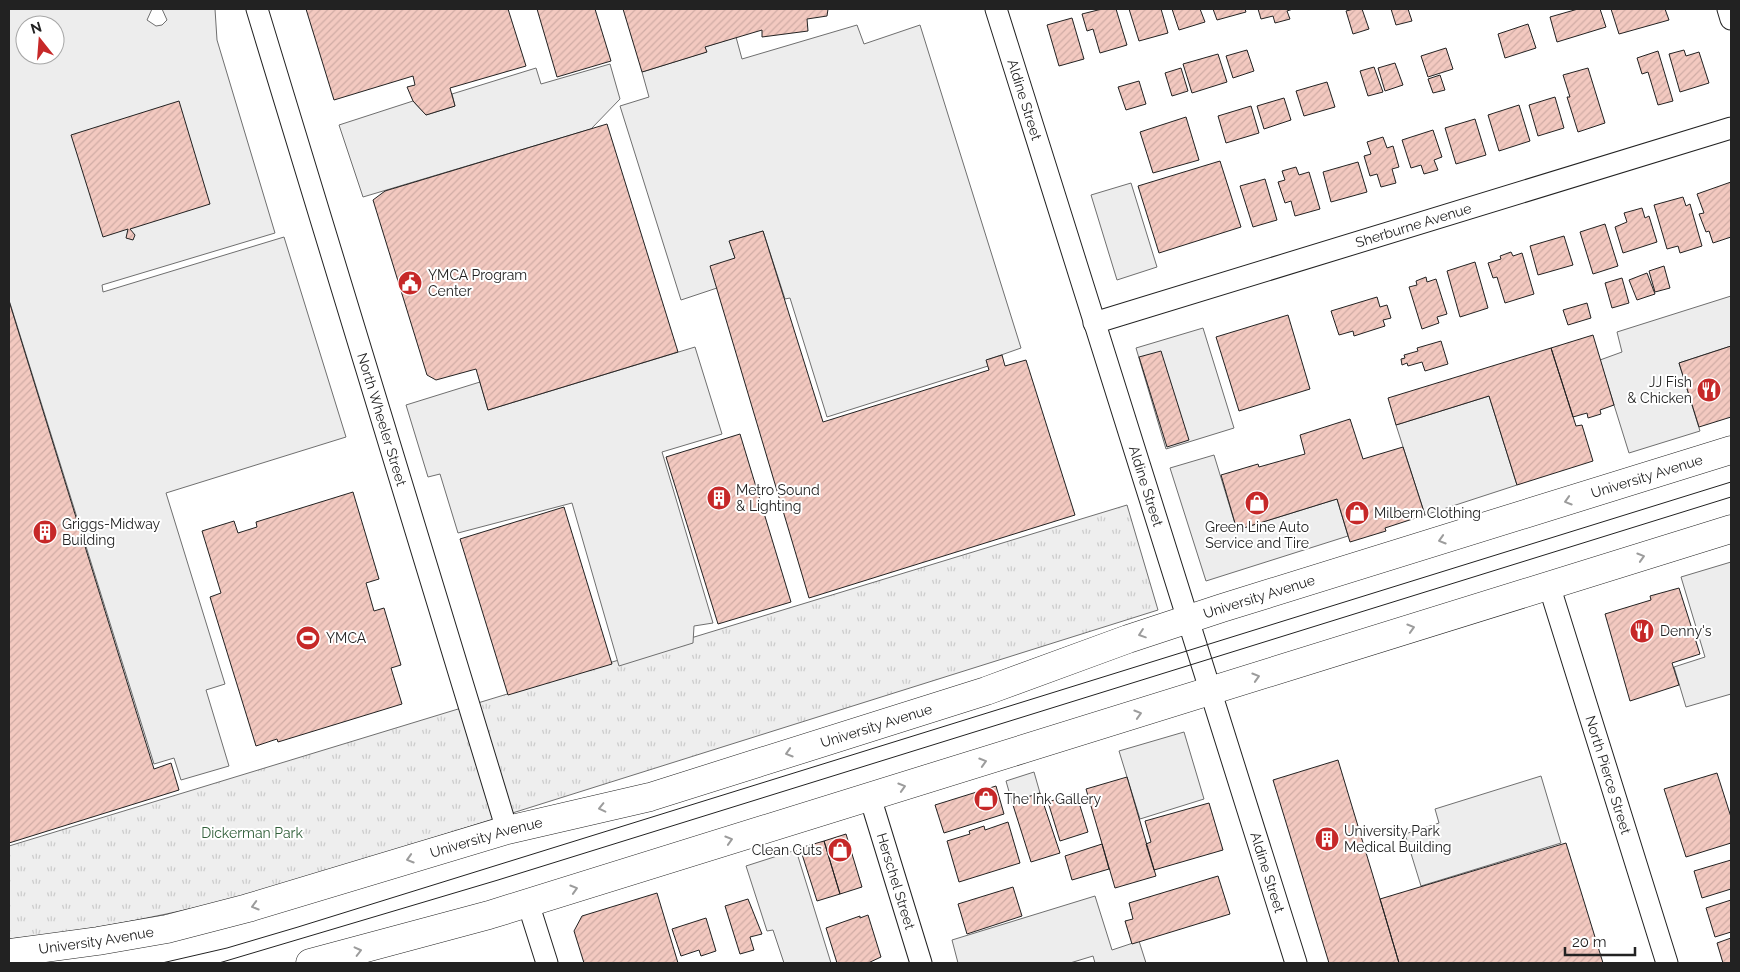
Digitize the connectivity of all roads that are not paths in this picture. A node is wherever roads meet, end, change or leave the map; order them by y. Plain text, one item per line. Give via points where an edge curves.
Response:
1 (257, 9) edge
2 (996, 9) edge
3 (1728, 9) edge
4 (1731, 19) edge
5 (1731, 128) edge
6 (1094, 323) junction
7 (1731, 450) edge
8 (1731, 529) edge
9 (1549, 585) junction
10 (1188, 619) junction
11 (1209, 692) junction
12 (870, 797) junction
13 (508, 830) junction
14 (528, 903) junction
15 (9, 953) edge
16 (310, 963) edge
17 (547, 963) edge
18 (921, 963) edge
19 (1296, 963) edge
20 (1667, 963) edge

1 - 13 street, North Wheeler Street
2 - 6 street, Aldine Street
3 - 4 street
5 - 6 street, Sherburne Avenue
6 - 10 street, Aldine Street
7 -> 10 main road, University Avenue
9 -> 8 main road
11 -> 9 main road
9 - 20 street, North Pierce Street
10 - 11 street, Aldine Street
10 -> 13 main road, University Avenue via 986,692 650,797
12 -> 11 main road
11 - 19 street, Aldine Street
14 -> 12 main road
12 - 18 street, Herschel Street
13 -> 15 main road, University Avenue via 167,929
16 -> 14 main road
14 - 17 street

